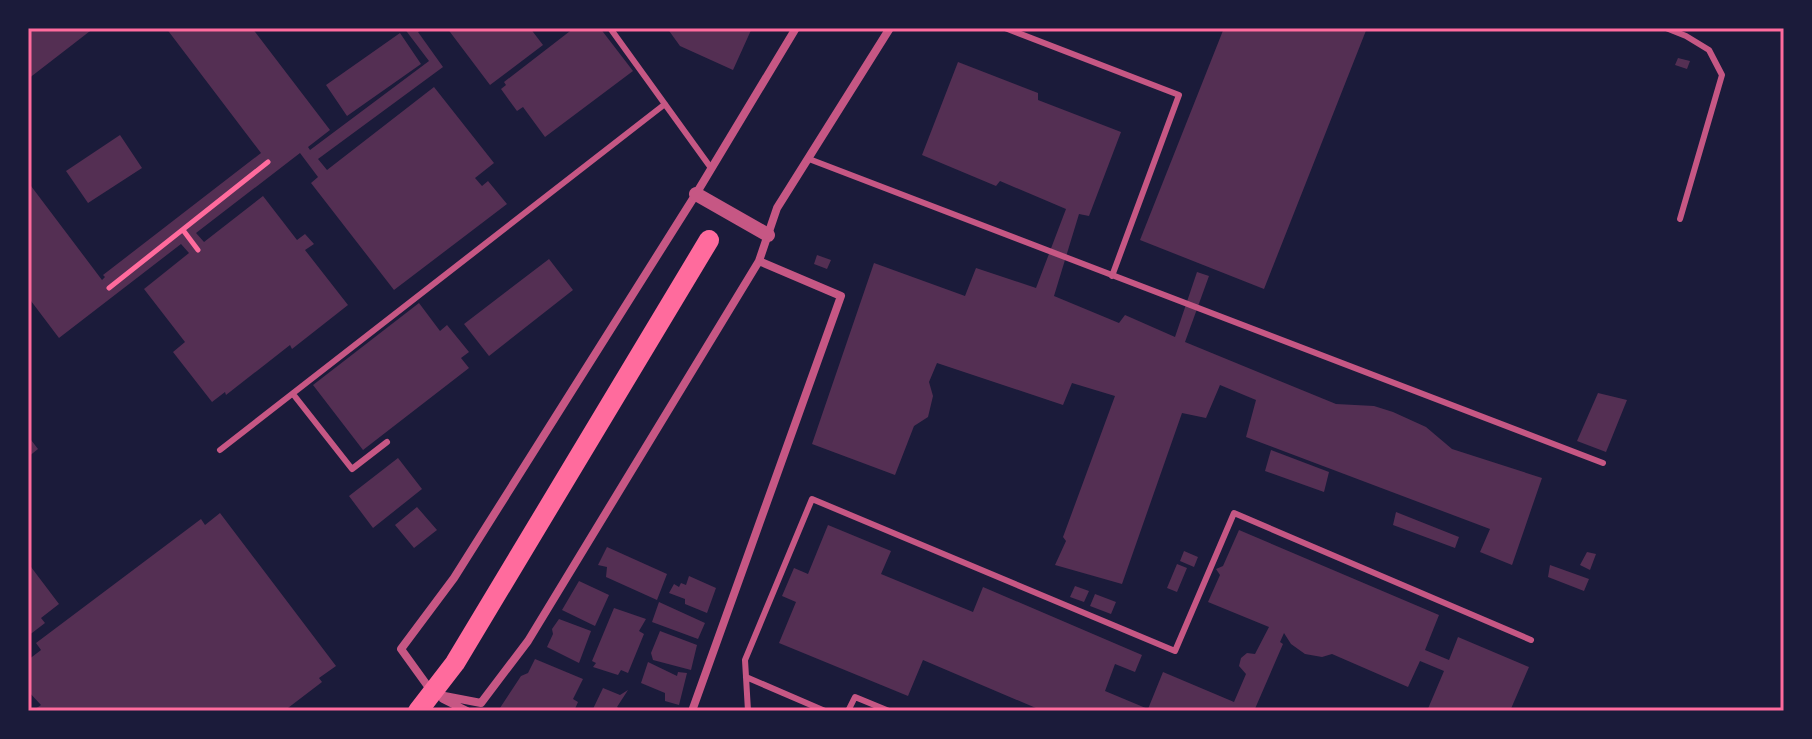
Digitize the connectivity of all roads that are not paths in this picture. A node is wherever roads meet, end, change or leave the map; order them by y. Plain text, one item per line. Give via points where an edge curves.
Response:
1 (610, 28) edge
2 (796, 28) edge
3 (890, 28) edge
4 (1005, 28) edge
5 (1666, 28) edge
6 (665, 104) junction
7 (809, 159) junction
8 (711, 168) junction
9 (696, 194) junction
10 (1680, 219) dead end
11 (768, 235) junction
12 (709, 240) dead end
13 (759, 261) junction
14 (1112, 276) junction
15 (293, 394) junction
16 (387, 442) dead end
17 (220, 450) dead end
18 (1603, 463) dead end
19 (1531, 640) dead end
20 (746, 677) junction
21 (433, 694) junction
22 (418, 711) edge
23 (467, 711) edge
24 (692, 711) edge
25 (748, 711) edge
26 (825, 711) edge
27 (848, 711) edge
28 (889, 711) edge

1 - 6 lane
2 - 8 street
3 - 7 street
4 - 14 lane via 1179,95
5 - 10 lane via 1709,50 1722,75
6 - 8 lane
6 - 15 lane
7 - 11 street via 777,208
7 - 14 lane
8 - 9 street
9 - 11 street
9 - 21 street via 454,578 401,649
11 - 13 street
12 - 21 main road
13 - 21 street via 528,641 481,703
13 - 24 street via 841,296
14 - 18 lane
15 - 16 lane via 352,469
15 - 17 lane
19 - 20 lane via 1234,513 1175,651 812,499 745,660
20 - 25 lane
20 - 26 lane
21 - 22 main road
21 - 23 street
27 - 28 lane via 855,697

